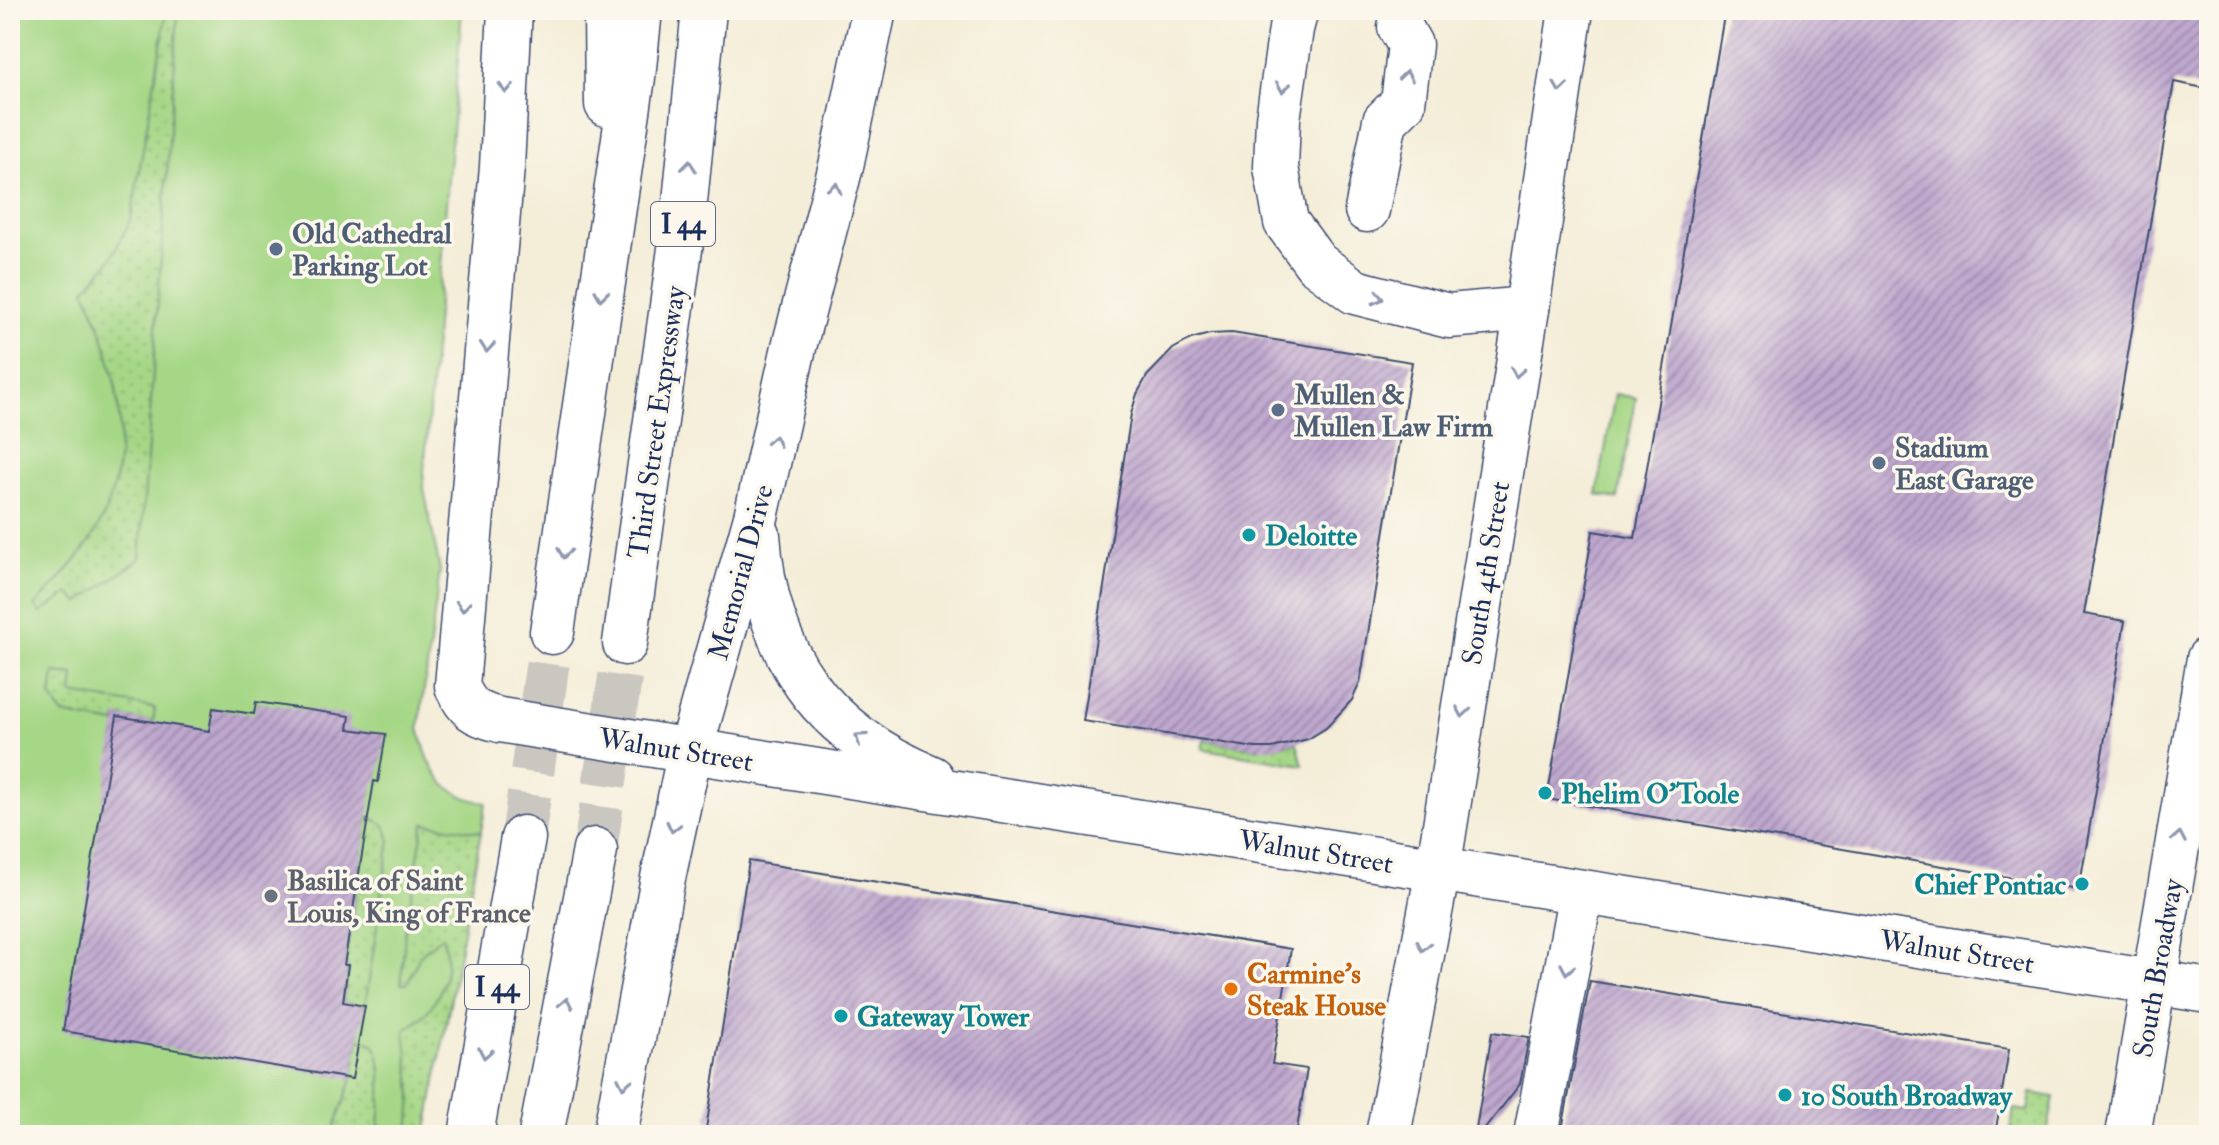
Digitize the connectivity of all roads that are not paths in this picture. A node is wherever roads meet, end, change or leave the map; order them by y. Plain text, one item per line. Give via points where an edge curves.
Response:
1 (510, 10) edge
2 (606, 10) edge
3 (640, 10) edge
4 (704, 10) edge
5 (874, 10) edge
6 (1296, 10) edge
7 (1571, 10) edge
8 (1401, 19) edge
9 (1367, 210) dead end
10 (612, 218) junction
11 (1527, 309) junction
12 (756, 517) junction
13 (552, 632) tunnel mouth
14 (625, 643) tunnel mouth
15 (2209, 659) edge
16 (675, 749) junction
17 (979, 798) junction
18 (523, 838) tunnel mouth
19 (595, 850) tunnel mouth
20 (1438, 870) junction
21 (1581, 892) junction
22 (2155, 982) junction
23 (2209, 991) edge
24 (471, 1135) edge
25 (541, 1135) edge
26 (615, 1135) edge
27 (1388, 1135) edge
28 (1536, 1135) edge
29 (2128, 1135) edge

1 -> 16 main road, Walnut Street, bridge via 501,182 457,686 465,705 483,716
2 - 10 main road
3 - 10 main road, I 44
14 -> 4 main road, Third Street Expressway / I 44 via 681,242
12 -> 5 main road, Memorial Drive
6 -> 11 main road via 1278,119 1276,167 1286,222 1316,263 1355,292 1449,316
7 -> 11 main road, South 4th Street
8 - 9 main road via 1381,44 1374,95 1385,121
10 -> 13 main road, I 44
11 -> 20 main road, South 4th Street
12 - 16 main road, Memorial Drive
17 -> 12 main road via 883,753 838,723 809,691 772,622 760,570
22 -> 15 main road, South Broadway
16 - 17 main road, Walnut Street
16 -> 26 main road, Memorial Drive via 663,878
17 - 20 main road, Walnut Street
18 -> 24 main road, I 44
25 -> 19 main road, I 44
20 - 21 main road, Walnut Street
20 -> 27 main road, South 4th Street
21 - 22 main road, Walnut Street
21 -> 28 main road
22 - 23 main road, Walnut Street
22 - 29 main road, South Broadway

